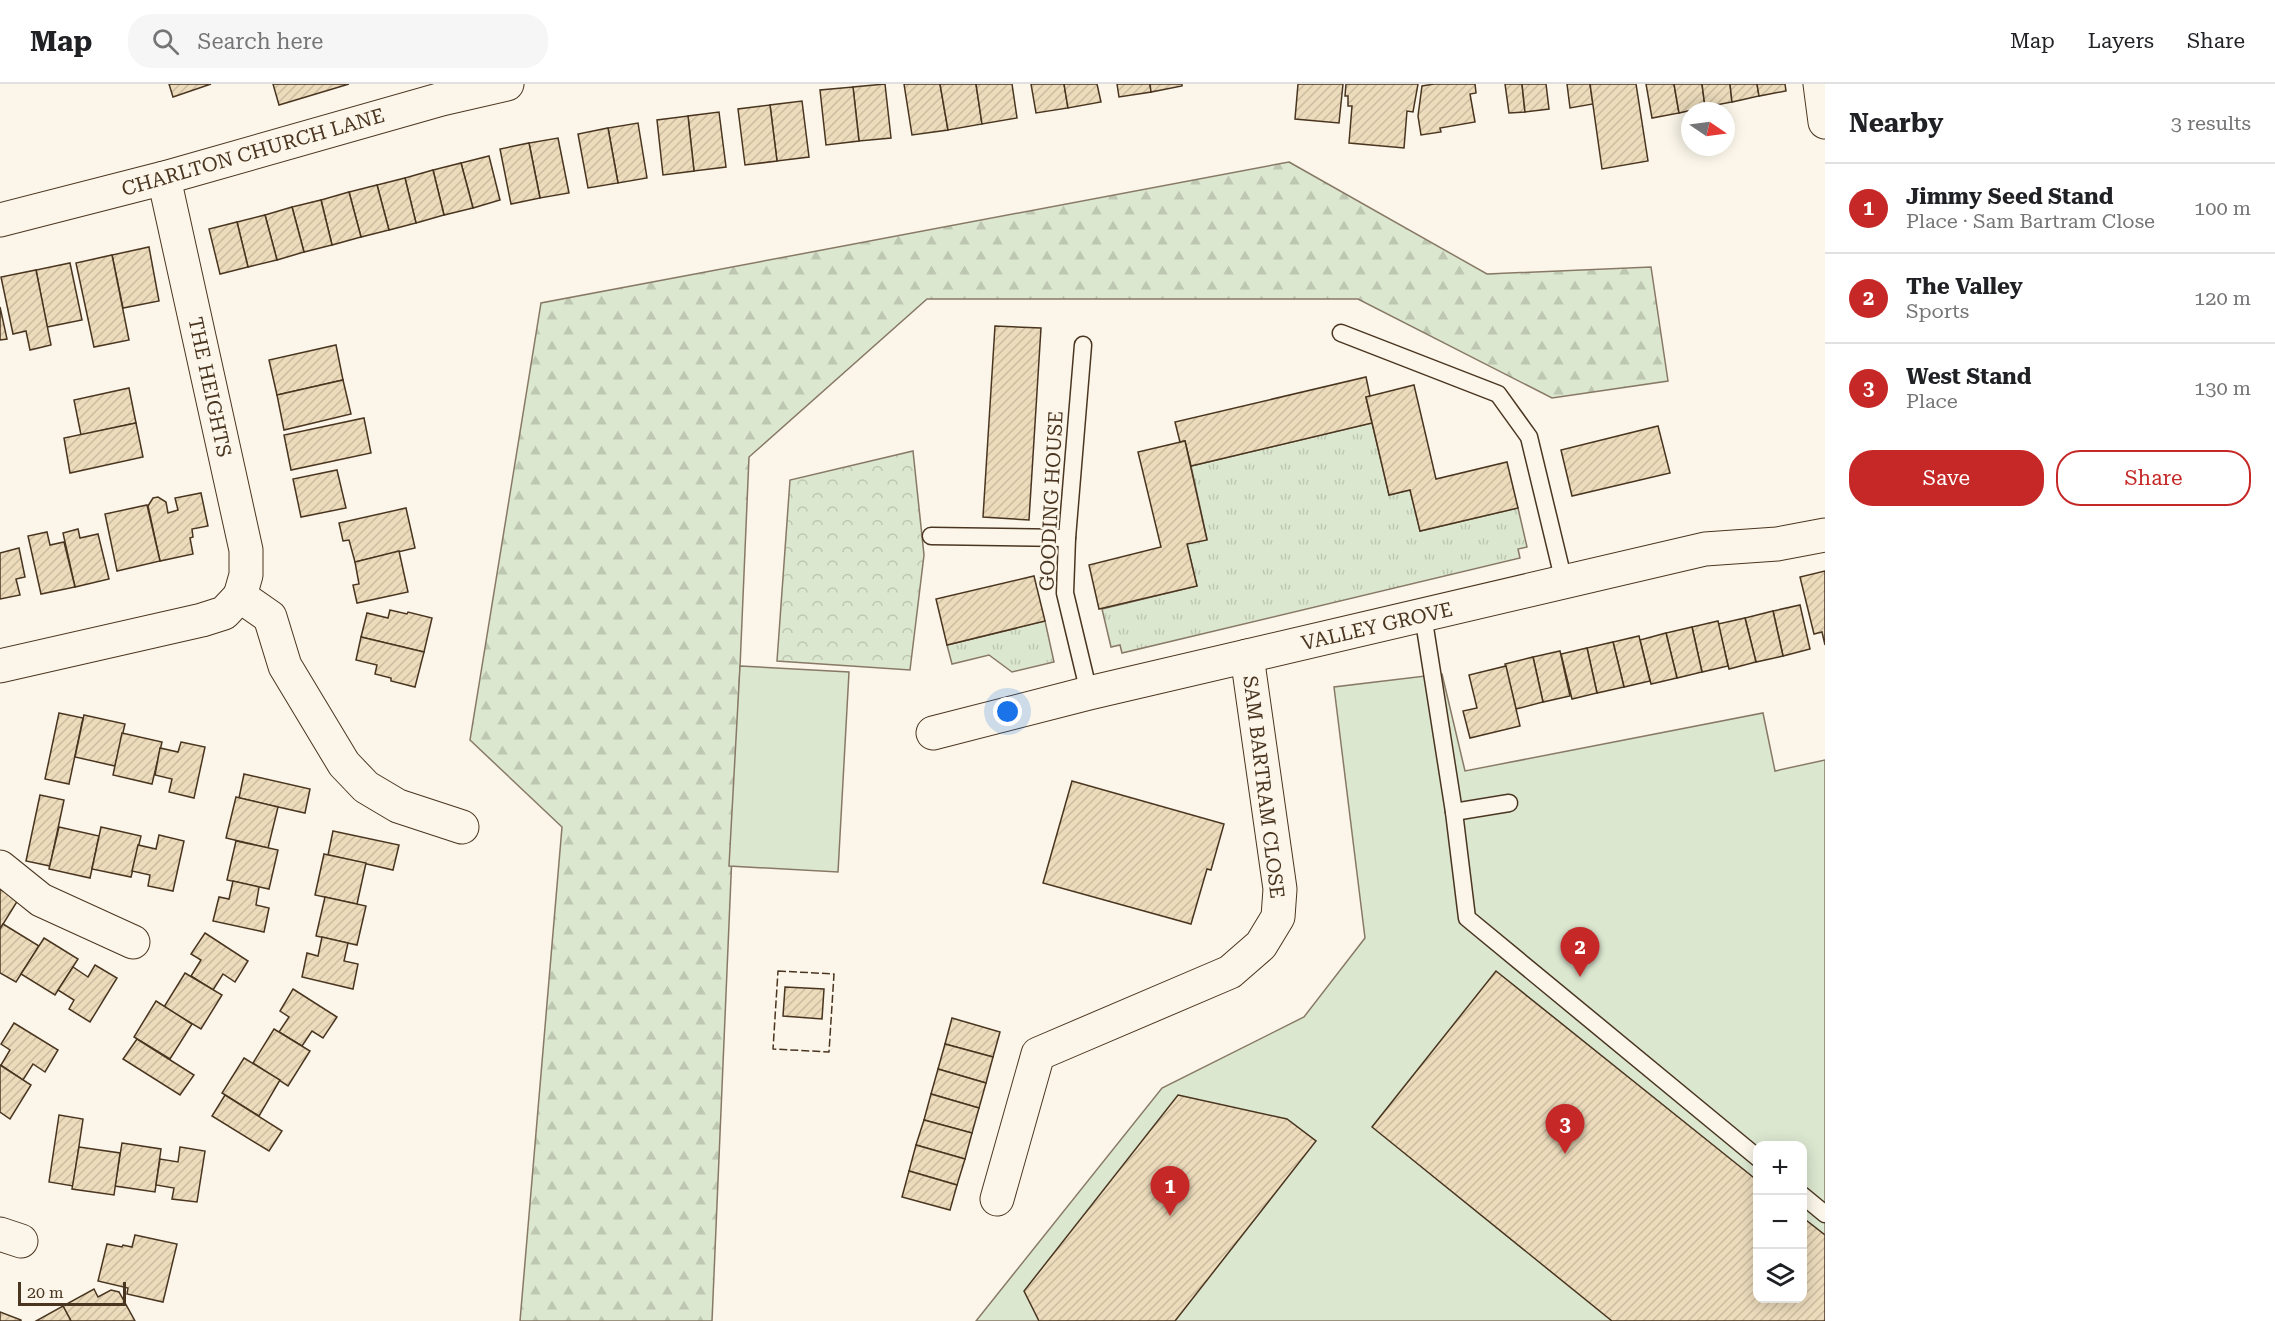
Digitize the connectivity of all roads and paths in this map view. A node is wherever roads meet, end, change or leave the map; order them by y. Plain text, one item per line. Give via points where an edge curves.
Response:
1 (507, 84) edge
2 (1820, 84) edge
3 (1825, 122) edge
4 (164, 178) junction
5 (0, 220) edge
6 (1341, 333) dead end
7 (1083, 345) dead end
8 (1825, 535) edge
9 (931, 536) dead end
10 (1067, 538) junction
11 (1564, 582) junction
12 (240, 596) junction
13 (1423, 615) junction
14 (1247, 656) junction
15 (0, 666) edge
16 (1089, 693) junction
17 (933, 733) dead end
18 (1509, 803) dead end
19 (1454, 812) junction
20 (462, 827) dead end
21 (0, 867) edge
22 (133, 942) dead end
23 (1753, 1154) edge
24 (1807, 1198) edge
25 (997, 1199) dead end
26 (1825, 1214) edge

1 - 4 street, CHARLTON CHURCH LANE
2 - 3 street
4 - 5 street, CHARLTON CHURCH LANE
4 - 12 street, THE HEIGHTS via 246,550 246,575
6 - 11 lane via 1498,394 1529,437
7 - 10 lane, GOODING HOUSE
8 - 11 street, VALLEY GROVE via 1777,544 1705,549
9 - 10 lane
10 - 16 lane, GOODING HOUSE via 1065,593
11 - 13 street, VALLEY GROVE
12 - 15 street via 224,613 202,620
12 - 20 street via 270,618 285,666 344,764 366,787 398,806
13 - 14 street, VALLEY GROVE
13 - 19 lane
14 - 16 street, VALLEY GROVE
14 - 25 street, SAM BARTRAM CLOSE via 1280,889 1278,917 1260,945 1230,972 1038,1054
16 - 17 street, VALLEY GROVE
18 - 19 lane
19 - 23 lane via 1467,918
21 - 22 street via 41,900
24 - 26 lane

